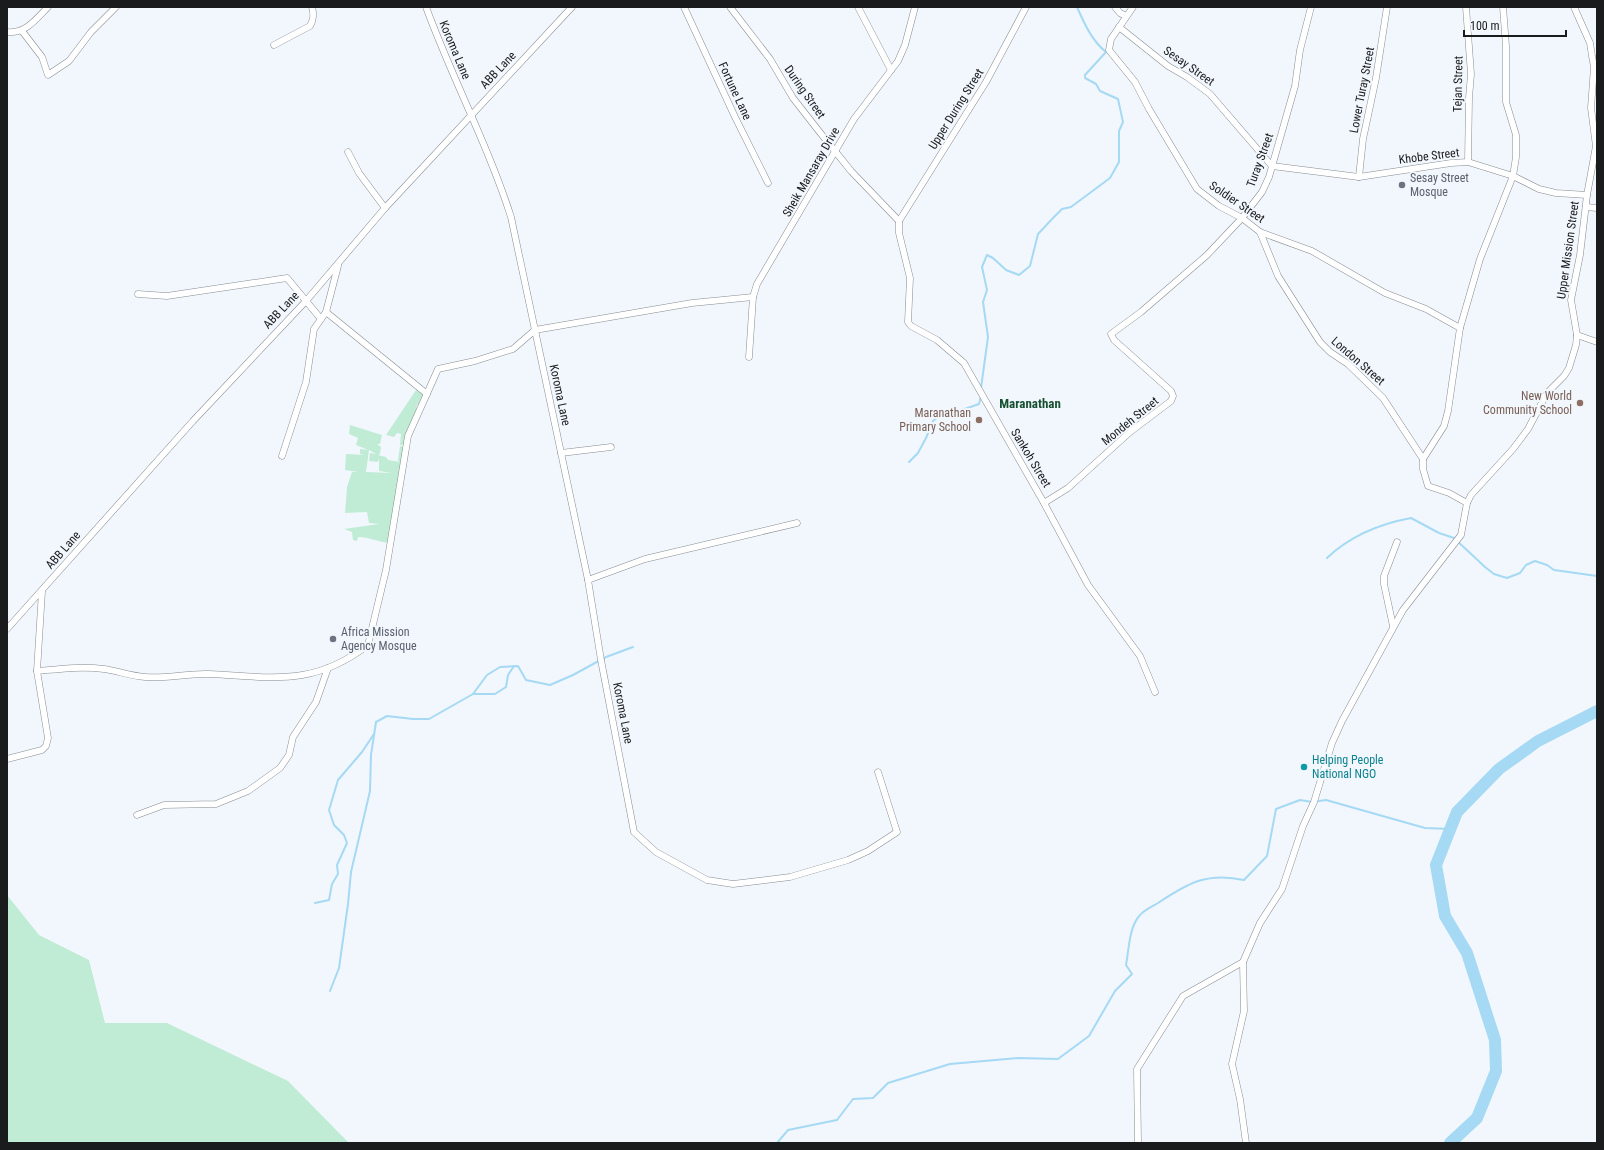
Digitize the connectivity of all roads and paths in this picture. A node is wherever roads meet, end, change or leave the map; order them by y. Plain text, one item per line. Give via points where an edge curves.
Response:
1 (48, 7) edge
2 (116, 7) edge
3 (312, 7) edge
4 (426, 7) edge
5 (572, 7) edge
6 (684, 7) edge
7 (730, 7) edge
8 (858, 7) edge
9 (915, 7) edge
10 (1026, 7) edge
11 (1115, 7) edge
12 (1133, 7) edge
13 (1311, 7) edge
14 (1387, 7) edge
15 (1466, 7) edge
16 (1502, 7) edge
17 (1574, 7) edge
18 (1126, 16) junction
19 (1119, 27) junction
20 (22, 31) junction
21 (7, 32) edge
22 (274, 45) dead end
23 (891, 70) junction
24 (471, 115) junction
25 (834, 151) junction
26 (348, 152) dead end
27 (1468, 162) junction
28 (1594, 165) edge
29 (1272, 166) junction
30 (1513, 176) junction
31 (1359, 177) junction
32 (768, 183) dead end
33 (1587, 195) junction
34 (1586, 207) junction
35 (385, 208) junction
36 (1597, 208) edge
37 (1242, 218) junction
38 (899, 221) junction
39 (1260, 232) junction
40 (338, 264) junction
41 (138, 294) dead end
42 (753, 297) junction
43 (306, 301) junction
44 (326, 312) junction
45 (321, 319) junction
46 (1460, 328) junction
47 (535, 330) junction
48 (1112, 331) joint
49 (1578, 335) junction
50 (1597, 342) edge
51 (749, 357) dead end
52 (427, 394) junction
53 (611, 447) dead end
54 (561, 453) junction
55 (282, 456) dead end
56 (1423, 459) junction
57 (1044, 503) junction
58 (1467, 503) junction
59 (797, 523) dead end
60 (1397, 542) dead end
61 (588, 580) junction
62 (42, 591) junction
63 (1393, 626) junction
64 (7, 629) edge
65 (328, 668) junction
66 (37, 671) junction
67 (1155, 692) dead end
68 (7, 759) edge
69 (878, 772) dead end
70 (137, 815) dead end
71 (1243, 962) junction
72 (1138, 1143) edge
73 (1246, 1143) edge

1 - 20 street
2 - 20 street via 91,32 69,62 48,75 42,57
3 - 22 street via 314,13 310,26
4 - 24 street, Koroma Lane
5 - 24 street, ABB Lane
6 - 32 street, Fortune Lane via 734,117
7 - 25 street, During Street via 770,60 793,98
8 - 23 street
9 - 23 street, Sheik Mansaray Drive via 905,45
10 - 38 street, Upper During Street via 990,76
11 - 18 street
12 - 18 street
13 - 29 street, Turay Street via 1300,50 1295,86
14 - 31 street, Lower Turay Street via 1363,139
15 - 27 street, Tejan Street via 1471,68
16 - 30 street via 1506,46 1506,102 1516,135
17 - 28 street, Upper Mission Street via 1590,43 1593,61 1591,108 1596,146
18 - 19 street
19 - 29 street, Sesay Street via 1210,94
19 - 37 street, Soldier Street via 1108,46 1111,53 1135,82 1197,189 1218,206
20 - 21 street
23 - 25 street, Sheik Mansaray Drive via 868,99
24 - 35 street, ABB Lane
24 - 47 street, Koroma Lane via 511,217
25 - 38 street, During Street
25 - 42 street, Sheik Mansaray Drive via 757,284
26 - 35 street
27 - 30 street, Khobe Street
27 - 31 street, Khobe Street via 1451,162
28 - 33 street, Upper Mission Street
29 - 31 street, Khobe Street
29 - 37 street, Turay Street via 1262,192
30 - 33 street, Khobe Street via 1539,189
30 - 46 street via 1480,260
33 - 34 street, Upper Mission Street
34 - 36 street
34 - 49 street, Upper Mission Street via 1571,300
35 - 40 street, ABB Lane
37 - 39 street, Soldier Street
37 - 48 street, Turay Street via 1207,255 1141,312
38 - 57 street, Sankoh Street via 899,233 910,278 908,322 937,340 964,363
39 - 46 street, Soldier Street via 1312,251 1385,293 1426,309
39 - 56 street, London Street via 1278,276 1320,342 1348,364 1383,398
40 - 43 street, ABB Lane
40 - 44 street
41 - 43 street via 167,296 287,278
42 - 47 street via 692,303
42 - 51 street, Sheik Mansaray Drive
43 - 45 street
43 - 62 street, ABB Lane via 105,517
44 - 45 street
44 - 52 street
45 - 55 street via 312,339 306,382
46 - 56 street via 1444,426
47 - 52 street via 513,349 438,369
47 - 54 street, Koroma Lane
48 - 57 street, Mondeh Street via 1111,336 1114,340 1171,391 1172,401 1130,432 1068,488
49 - 50 street
49 - 58 street, Upper Mission Street via 1569,368 1564,376 1547,393 1528,429 1513,449 1479,485
52 - 65 street via 408,436 386,570 368,644
53 - 54 street
54 - 61 street, Koroma Lane
56 - 58 street, London Street via 1428,486 1449,492
57 - 67 street, Sankoh Street via 1088,585 1140,656
58 - 63 street, Upper Mission Street via 1461,535
59 - 61 street via 645,558
60 - 63 street via 1384,576
61 - 69 street, Koroma Lane via 634,832 656,852 707,880 733,884 790,877 848,860 898,832
62 - 64 street, ABB Lane
62 - 66 street
63 - 71 street via 1332,743 1314,802 1303,826 1282,889 1260,923
65 - 66 street via 284,678 207,674 145,677 88,668
65 - 70 street via 316,702 293,737 288,756 280,768 248,791 222,802 164,806
66 - 68 street via 48,738 46,746 37,753
71 - 72 street via 1183,996 1137,1069
71 - 73 street via 1243,1022 1232,1064

